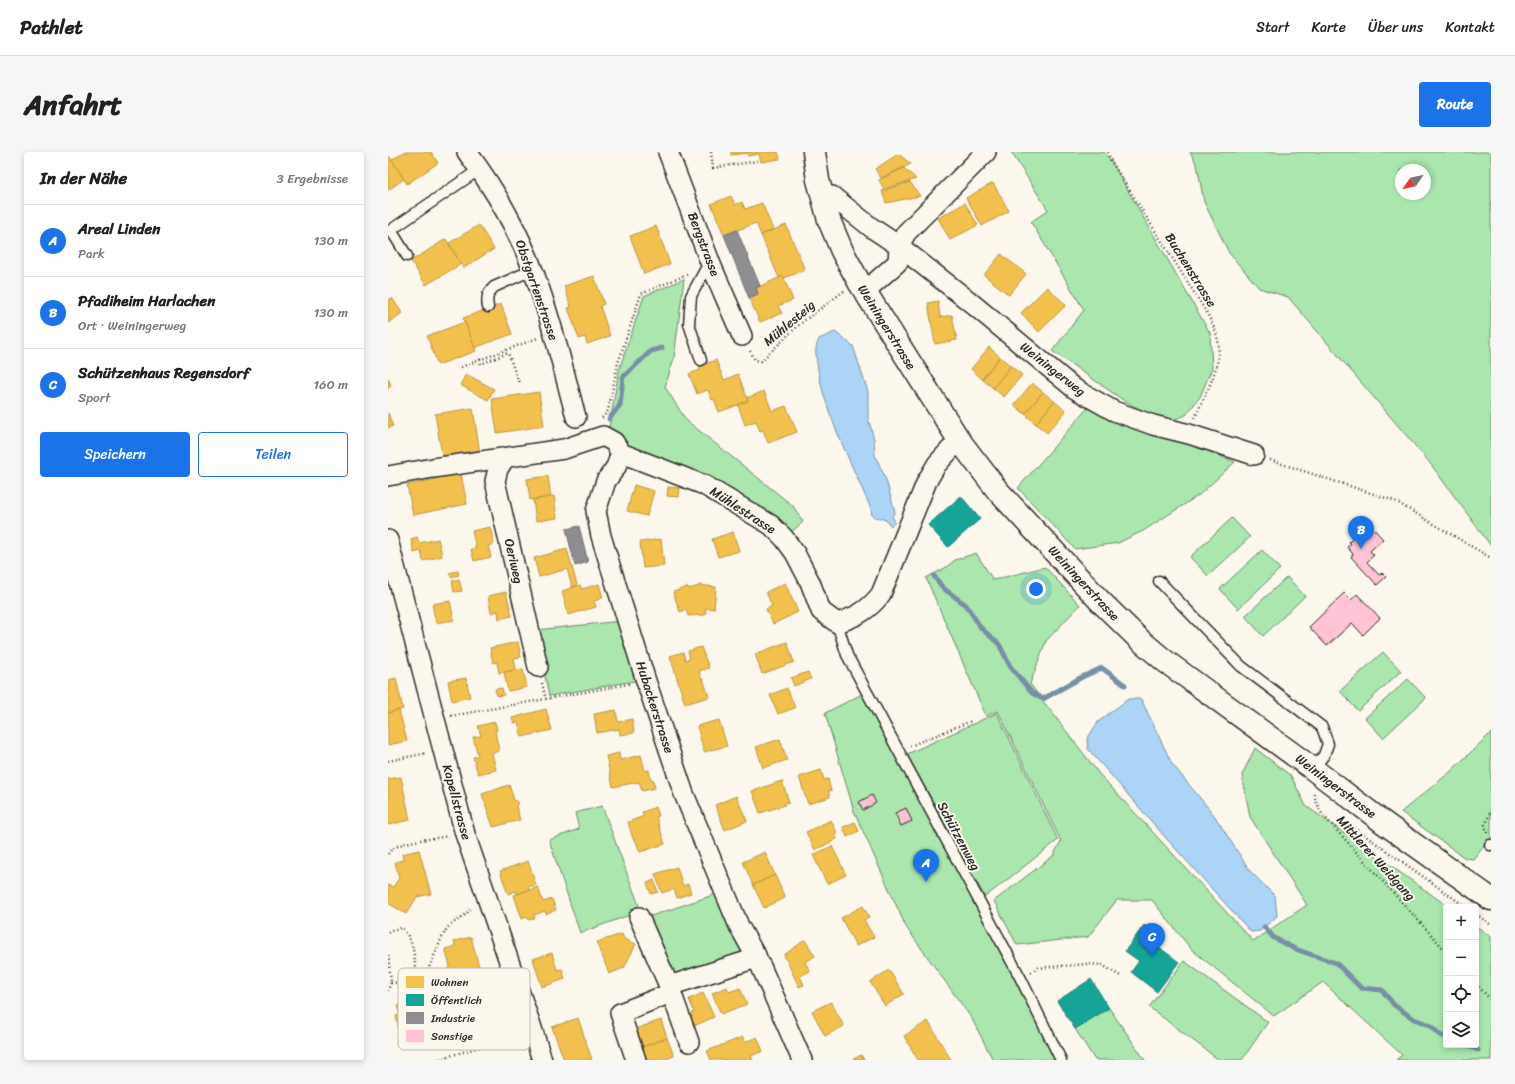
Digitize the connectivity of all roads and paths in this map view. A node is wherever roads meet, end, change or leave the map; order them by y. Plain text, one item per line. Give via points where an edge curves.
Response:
1 (467, 152) edge
2 (668, 152) edge
3 (711, 152) edge
4 (814, 152) edge
5 (986, 152) edge
6 (1108, 152) edge
7 (757, 161) dead end
8 (480, 169) junction
9 (822, 197) junction
10 (390, 231) edge
11 (899, 246) junction
12 (407, 256) dead end
13 (712, 267) junction
14 (532, 270) junction
15 (689, 274) dead end
16 (861, 286) junction
17 (488, 307) dead end
18 (541, 336) dead end
19 (742, 336) joint
20 (480, 359) junction
21 (701, 360) dead end
22 (461, 367) dead end
23 (519, 383) dead end
24 (1200, 406) dead end
25 (576, 417) dead end
26 (599, 422) dead end
27 (959, 440) junction
28 (621, 453) junction
29 (1254, 455) joint
30 (505, 458) junction
31 (388, 476) edge
32 (388, 540) edge
33 (1491, 558) edge
34 (1159, 581) dead end
35 (837, 623) junction
36 (538, 667) dead end
37 (646, 681) junction
38 (435, 719) junction
39 (971, 721) dead end
40 (443, 750) junction
41 (898, 751) junction
42 (388, 761) edge
43 (1313, 769) junction
44 (1491, 811) edge
45 (445, 837) dead end
46 (1491, 845) edge
47 (388, 854) edge
48 (484, 891) junction
49 (1491, 899) edge
50 (1479, 916) edge
51 (639, 917) dead end
52 (1491, 925) edge
53 (388, 932) edge
54 (1443, 947) edge
55 (388, 955) edge
56 (756, 955) junction
57 (415, 968) edge
58 (429, 968) edge
59 (511, 968) edge
60 (1020, 977) junction
61 (1122, 978) dead end
62 (391, 982) junction
63 (398, 982) edge
64 (1479, 987) edge
65 (670, 990) junction
66 (388, 991) edge
67 (1491, 1000) edge
68 (530, 1024) edge
69 (534, 1036) junction
70 (530, 1037) edge
71 (690, 1042) dead end
72 (470, 1050) edge
73 (436, 1060) edge
74 (542, 1060) edge
75 (636, 1060) edge
76 (802, 1060) edge
77 (1062, 1060) edge

1 - 8 street, Obstgartenstrasse
2 - 13 street, Bergstrasse
3 - 7 path via 713,168
4 - 9 street, Weiningerstrasse
5 - 11 street via 906,233
6 - 24 path, Buchenstrasse via 1111,161 1215,330 1220,350 1214,376
8 - 10 lane
8 - 14 street, Obstgartenstrasse via 506,211
9 - 11 street, Weiningerweg via 832,196
9 - 16 street, Weiningerstrasse via 842,251
10 - 12 lane
11 - 16 street via 898,262 872,285
11 - 29 street, Weiningerweg via 1075,389 1114,411
13 - 19 street, Bergstrasse
13 - 21 lane via 704,270 691,296 689,324
14 - 17 lane via 494,288 488,296
14 - 25 street, Obstgartenstrasse via 552,329
15 - 26 path via 640,294 618,363 608,411
16 - 19 path, Mühlesteig via 850,287 801,323 761,361 755,360
16 - 27 street, Weiningerstrasse
18 - 20 path
20 - 22 path
20 - 23 path via 481,364 508,353
27 - 35 street via 937,464 927,481 881,594 868,609
27 - 43 street, Weiningerstrasse via 998,491 1131,633 1165,661
28 - 30 street, Mühlestrasse via 614,442 603,436 564,449
28 - 35 street, Mühlestrasse via 704,485 770,525 795,553 821,611
28 - 37 street, Hubackerstrasse via 616,467 606,481 596,511 601,536
29 - 33 path via 1395,502
30 - 31 street, Mühlestrasse
30 - 36 street, Oeriweg via 498,469 495,481
32 - 38 street, Kapellstrasse
34 - 43 lane via 1241,666 1322,727 1328,744 1324,755
35 - 41 lane, Schützenweg via 847,655
37 - 38 path
37 - 56 street, Hubackerstrasse via 684,794 739,926
38 - 40 street, Kapellstrasse
39 - 41 path
40 - 42 path
40 - 48 street, Kapellstrasse via 465,834
41 - 60 lane, Schützenweg
43 - 49 street, Weiningerstrasse
43 - 54 path, Mittlerer Weidgang via 1316,800 1322,814
44 - 46 path via 1485,825
45 - 47 path via 397,846
48 - 58 path via 475,895 469,912 447,928
48 - 59 street, Kapellstrasse
50 - 52 path
51 - 65 street
53 - 57 path via 402,928 407,933 412,942
55 - 62 path
56 - 65 street via 747,961
56 - 76 street, Hubackerstrasse
60 - 61 path via 1038,968 1087,964 1102,965
60 - 77 lane, Schützenweg
62 - 63 path
62 - 66 path
64 - 67 path
65 - 71 street
65 - 75 street via 620,1013
68 - 69 street, Kapellstrasse
69 - 70 path
69 - 74 street, Kapellstrasse
72 - 73 path

